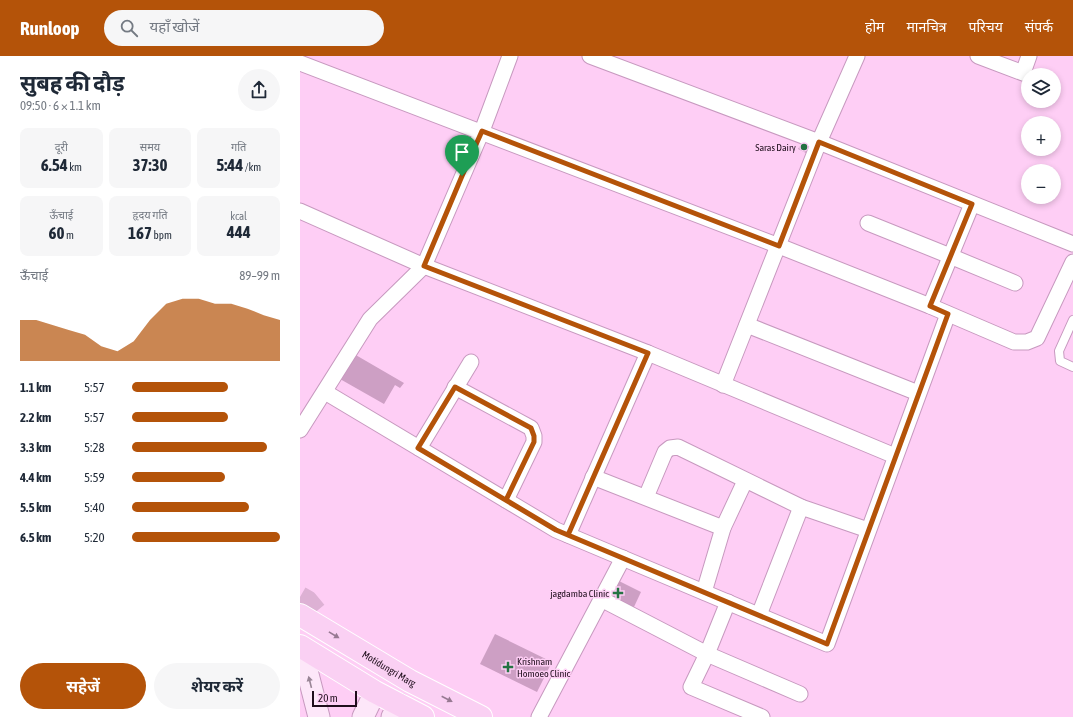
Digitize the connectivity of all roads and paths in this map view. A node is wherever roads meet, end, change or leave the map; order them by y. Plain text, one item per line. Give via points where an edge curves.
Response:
1 (510, 56) edge
2 (590, 56) edge
3 (857, 56) edge
4 (978, 56) edge
5 (1029, 56) edge
6 (300, 63) edge
7 (482, 131) junction
8 (819, 142) junction
9 (972, 204) junction
10 (300, 211) edge
11 (868, 223) dead end
12 (1073, 244) edge
13 (779, 246) junction
14 (950, 256) junction
15 (1073, 262) edge
16 (424, 266) junction
17 (1015, 283) dead end
18 (930, 306) junction
19 (948, 314) junction
20 (1073, 320) edge
21 (747, 325) junction
22 (648, 353) junction
23 (471, 362) dead end
24 (1073, 367) edge
25 (723, 385) junction
26 (455, 387) junction
27 (325, 392) junction
28 (918, 393) junction
29 (300, 430) edge
30 (418, 448) junction
31 (895, 456) junction
32 (593, 476) junction
33 (746, 481) junction
34 (646, 497) junction
35 (506, 500) junction
36 (801, 507) junction
37 (723, 528) junction
38 (868, 530) junction
39 (568, 535) junction
40 (623, 558) junction
41 (704, 592) junction
42 (601, 599) junction
43 (728, 602) junction
44 (300, 615) tunnel mouth
45 (759, 615) junction
46 (300, 646) edge
47 (707, 654) junction
48 (375, 692) junction
49 (800, 694) dead end
50 (395, 710) edge
51 (319, 717) edge
52 (363, 717) edge
53 (423, 717) edge
54 (481, 717) edge
55 (539, 717) edge
56 (762, 717) edge

1 - 7 street
2 - 8 street
3 - 8 street
4 - 5 street via 1023,73
6 - 7 street
7 - 13 street
7 - 16 street
8 - 9 street
8 - 13 street
9 - 12 street
9 - 14 street
10 - 16 street
11 - 14 street
13 - 18 street
13 - 21 street
14 - 17 street
14 - 18 street
15 - 19 street via 1037,338 1027,342 1014,342
16 - 22 street
16 - 27 street via 370,319
18 - 19 street
19 - 28 street
20 - 24 lane via 1059,351 1060,361
21 - 25 street
21 - 28 street
22 - 25 street
22 - 32 street
23 - 26 street
25 - 31 street
26 - 30 street
26 - 35 street via 531,428 534,442
27 - 29 street
27 - 30 street
28 - 31 street
30 - 35 street
31 - 38 street
32 - 34 street
32 - 39 street
33 - 34 street via 678,447 670,448 665,452
33 - 36 street
33 - 37 street
34 - 37 street
35 - 39 street
36 - 38 street
36 - 45 street
37 - 41 street
38 - 45 street via 827,644
39 - 40 street
40 - 41 street
40 - 42 street
41 - 43 street
42 - 47 street
42 - 55 street
43 - 45 street
43 - 47 street
44 -> 54 main road, Motidungri Marg via 410,681
46 - 48 main road
51 -> 46 street
47 - 49 street
47 - 56 street via 691,687
48 - 50 main road
48 - 52 street
50 - 53 main road

